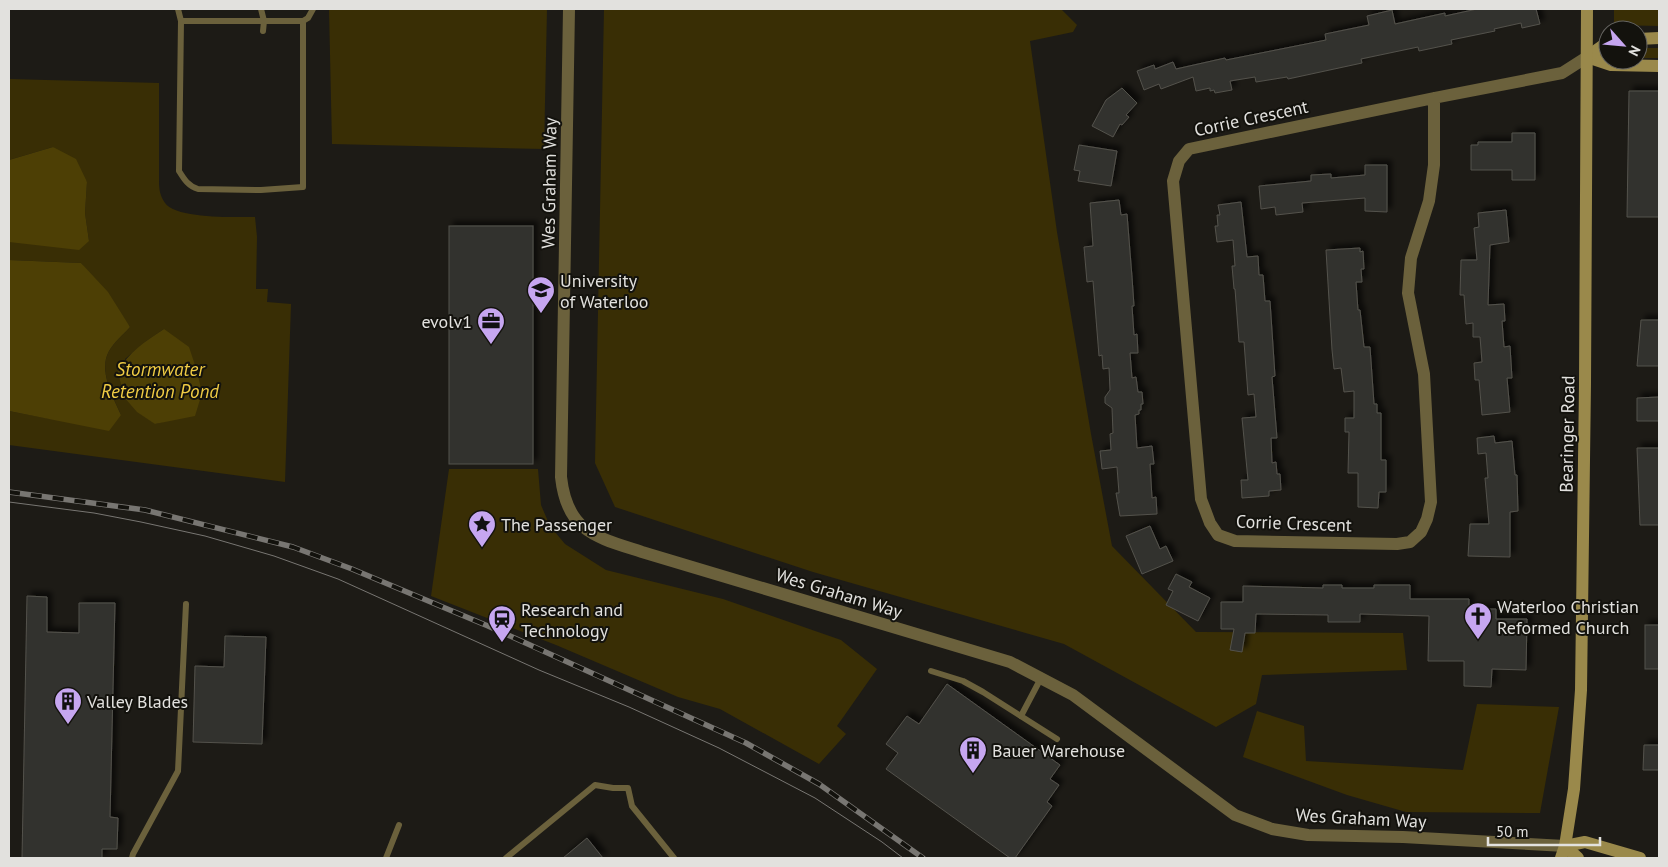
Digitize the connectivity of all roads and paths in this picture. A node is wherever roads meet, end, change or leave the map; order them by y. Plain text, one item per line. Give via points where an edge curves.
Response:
1 (178, 9) edge
2 (261, 9) edge
3 (313, 9) edge
4 (569, 9) edge
5 (1587, 9) edge
6 (264, 21) junction
7 (303, 21) junction
8 (181, 22) junction
9 (263, 31) dead end
10 (1598, 49) edge
11 (1587, 57) junction
12 (1659, 66) edge
13 (1434, 98) junction
14 (186, 604) dead end
15 (931, 671) dead end
16 (1041, 678) junction
17 (1021, 716) junction
18 (1057, 739) dead end
19 (399, 825) dead end
20 (1563, 852) edge
21 (132, 858) edge
22 (386, 858) edge
23 (506, 858) edge
24 (674, 858) edge
25 (1578, 858) edge
26 (1640, 858) edge

1 - 8 lane
2 - 6 lane
3 - 7 lane
4 - 16 street, Wes Graham Way via 560,477 569,511 584,528 600,538 1010,662
5 - 11 street, Bearinger Road
6 - 7 lane
6 - 8 lane
6 - 9 lane
7 - 8 lane via 303,187 261,190 198,189 186,182 178,171
10 - 11 street
11 - 12 street via 1610,65
11 - 13 street, Corrie Crescent via 1562,73
11 - 20 street, Bearinger Road via 1581,690 1574,789
13 - 13 street, Corrie Crescent via 1189,149 1179,161 1173,181 1201,499 1218,535 1234,541 1397,544 1410,542 1421,532 1431,502 1428,436 1424,374 1408,293 1411,258 1428,201 1434,165
14 - 21 lane via 178,771
15 - 17 lane via 962,680
16 - 17 lane
16 - 20 street, Wes Graham Way via 1073,695 1235,815 1272,829 1308,835 1403,837
17 - 18 lane
19 - 22 lane
20 - 25 street
20 - 26 street via 1585,842
23 - 24 lane via 594,784 628,788 632,806

